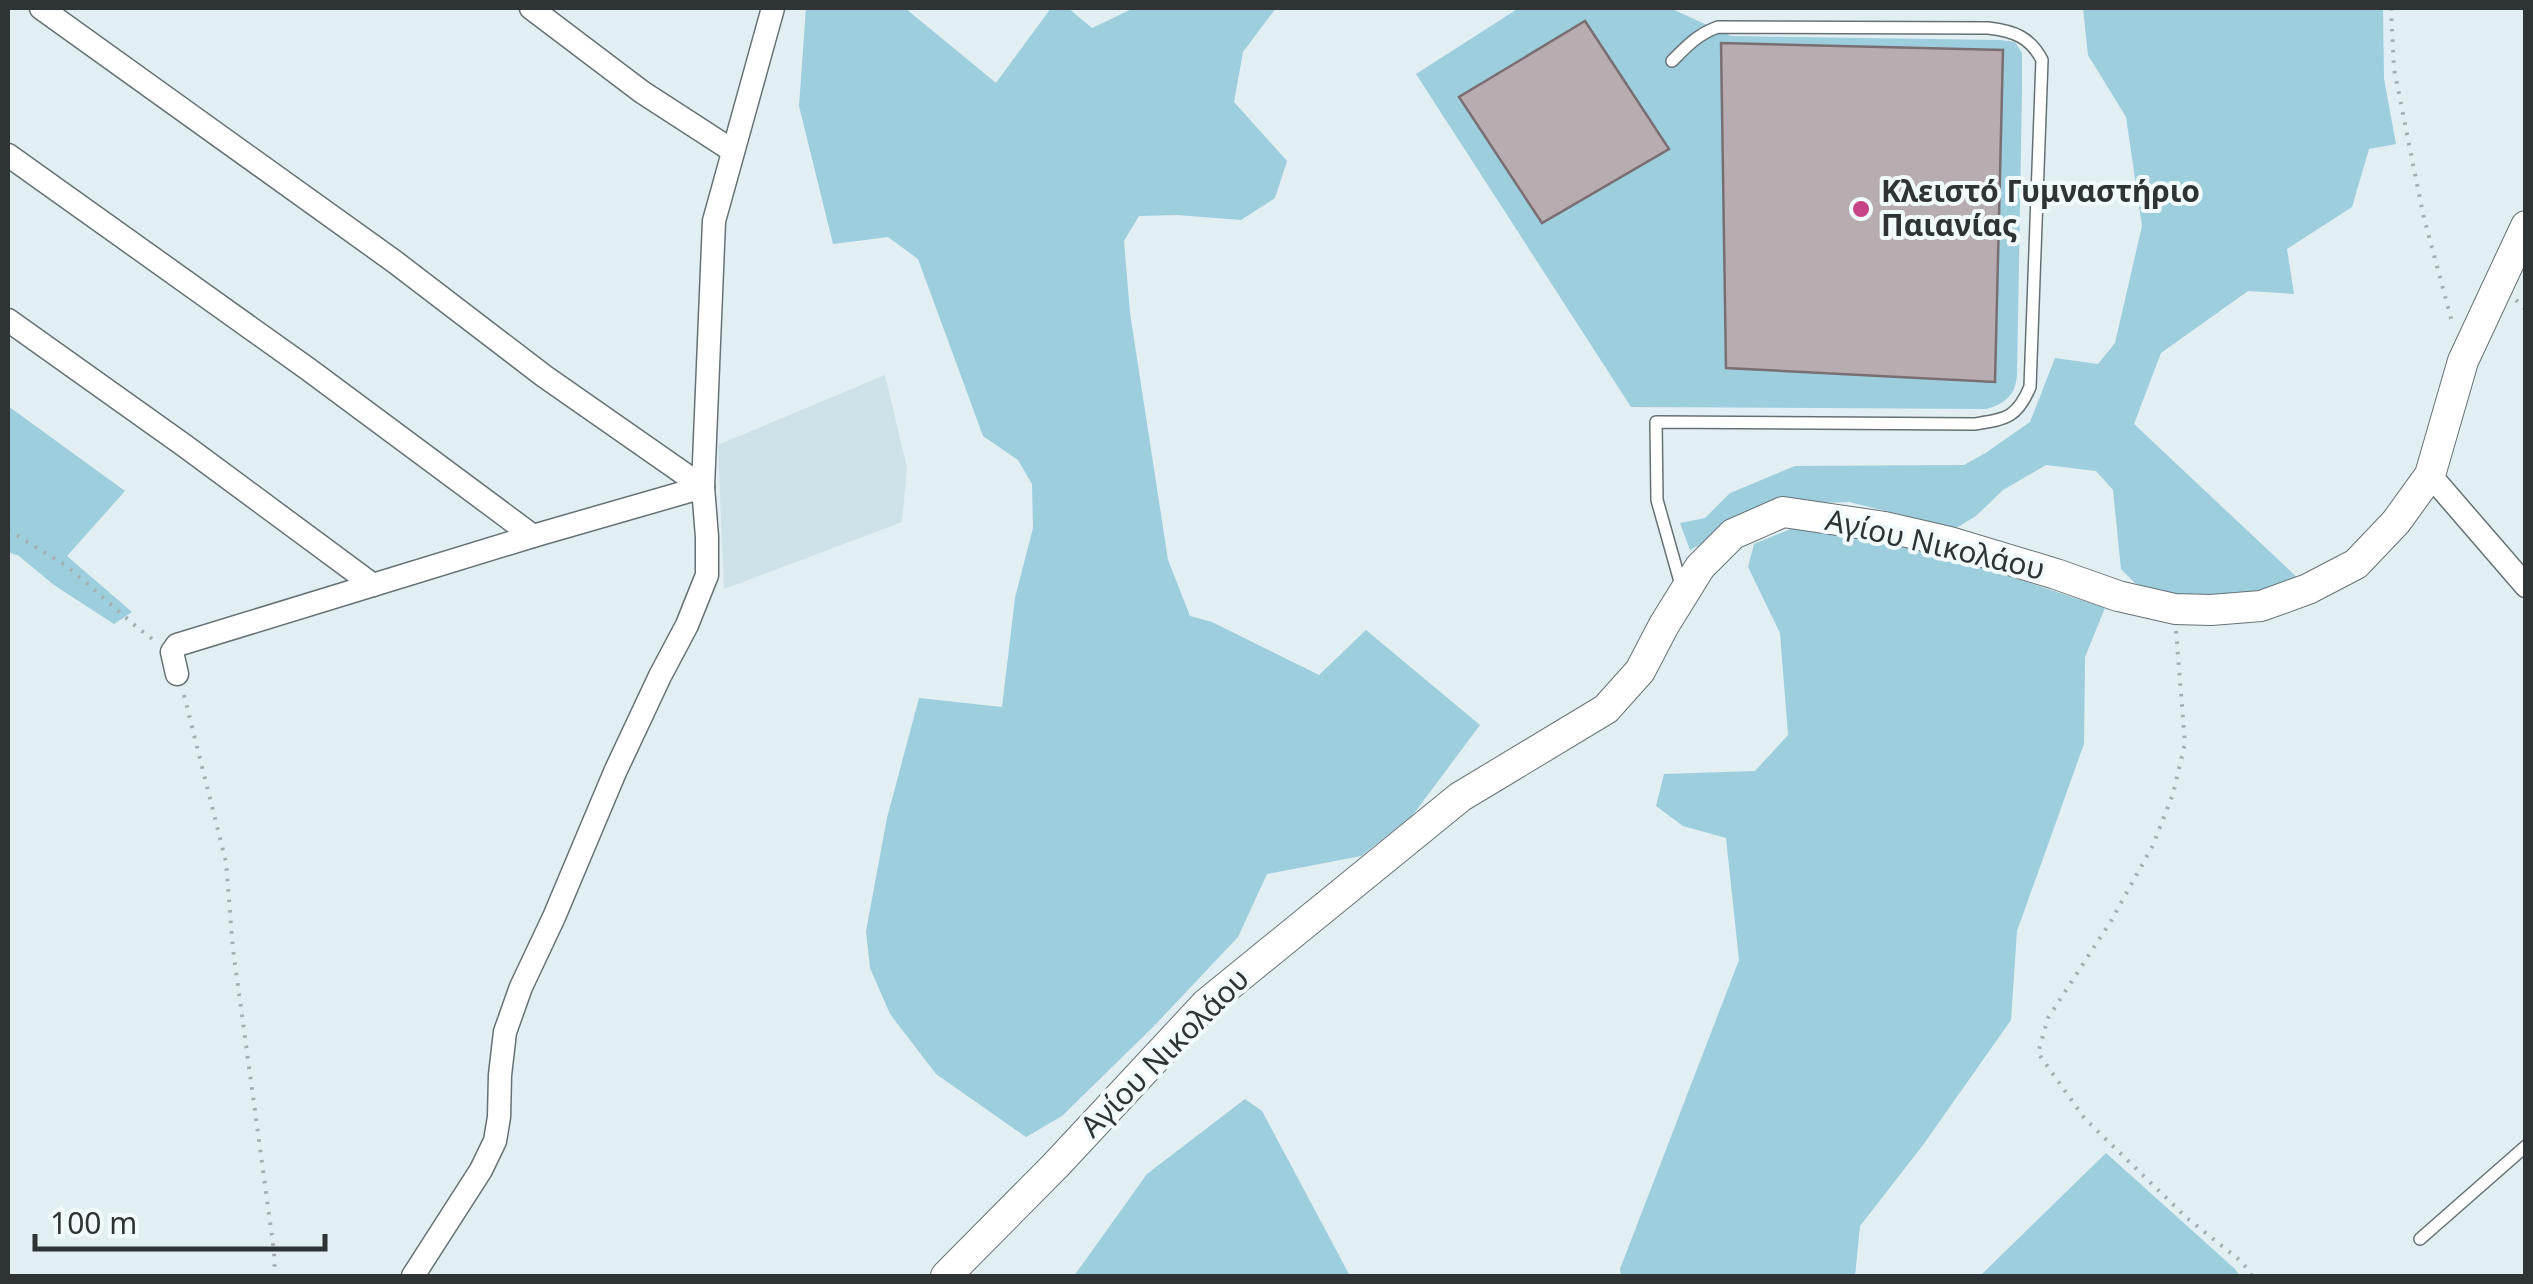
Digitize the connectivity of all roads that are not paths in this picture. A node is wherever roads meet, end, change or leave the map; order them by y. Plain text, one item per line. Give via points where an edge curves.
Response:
1 (41, 8) edge
2 (531, 8) edge
3 (773, 8) edge
4 (1672, 61) dead end
5 (733, 152) junction
6 (8, 154) edge
7 (2526, 226) edge
8 (8, 320) edge
9 (2430, 475) junction
10 (703, 487) junction
11 (533, 536) junction
12 (373, 585) junction
13 (2526, 586) edge
14 (1683, 594) junction
15 (174, 663) road end
16 (2526, 1146) edge
17 (2420, 1239) dead end
18 (413, 1276) edge
19 (946, 1276) edge

1 - 10 street
2 - 5 street
3 - 5 street
4 - 14 lane via 1718,27 2010,30 2042,60 2030,387 2022,406 2004,419 1975,424 1656,422 1658,500
5 - 10 street via 714,222
6 - 11 street
7 - 9 street, Αγίου Νικολάου via 2462,361
8 - 12 street
9 - 13 street
9 - 14 street, Αγίου Νικολάου via 2356,564 2261,606 2176,608 1950,542 1783,512 1733,534
10 - 11 street
10 - 18 street via 707,576 521,988 505,1032 494,1141
11 - 12 street
12 - 15 street via 184,642 177,645
14 - 19 street, Αγίου Νικολάου via 1640,671 1606,710 1460,797 1206,1004
16 - 17 lane

